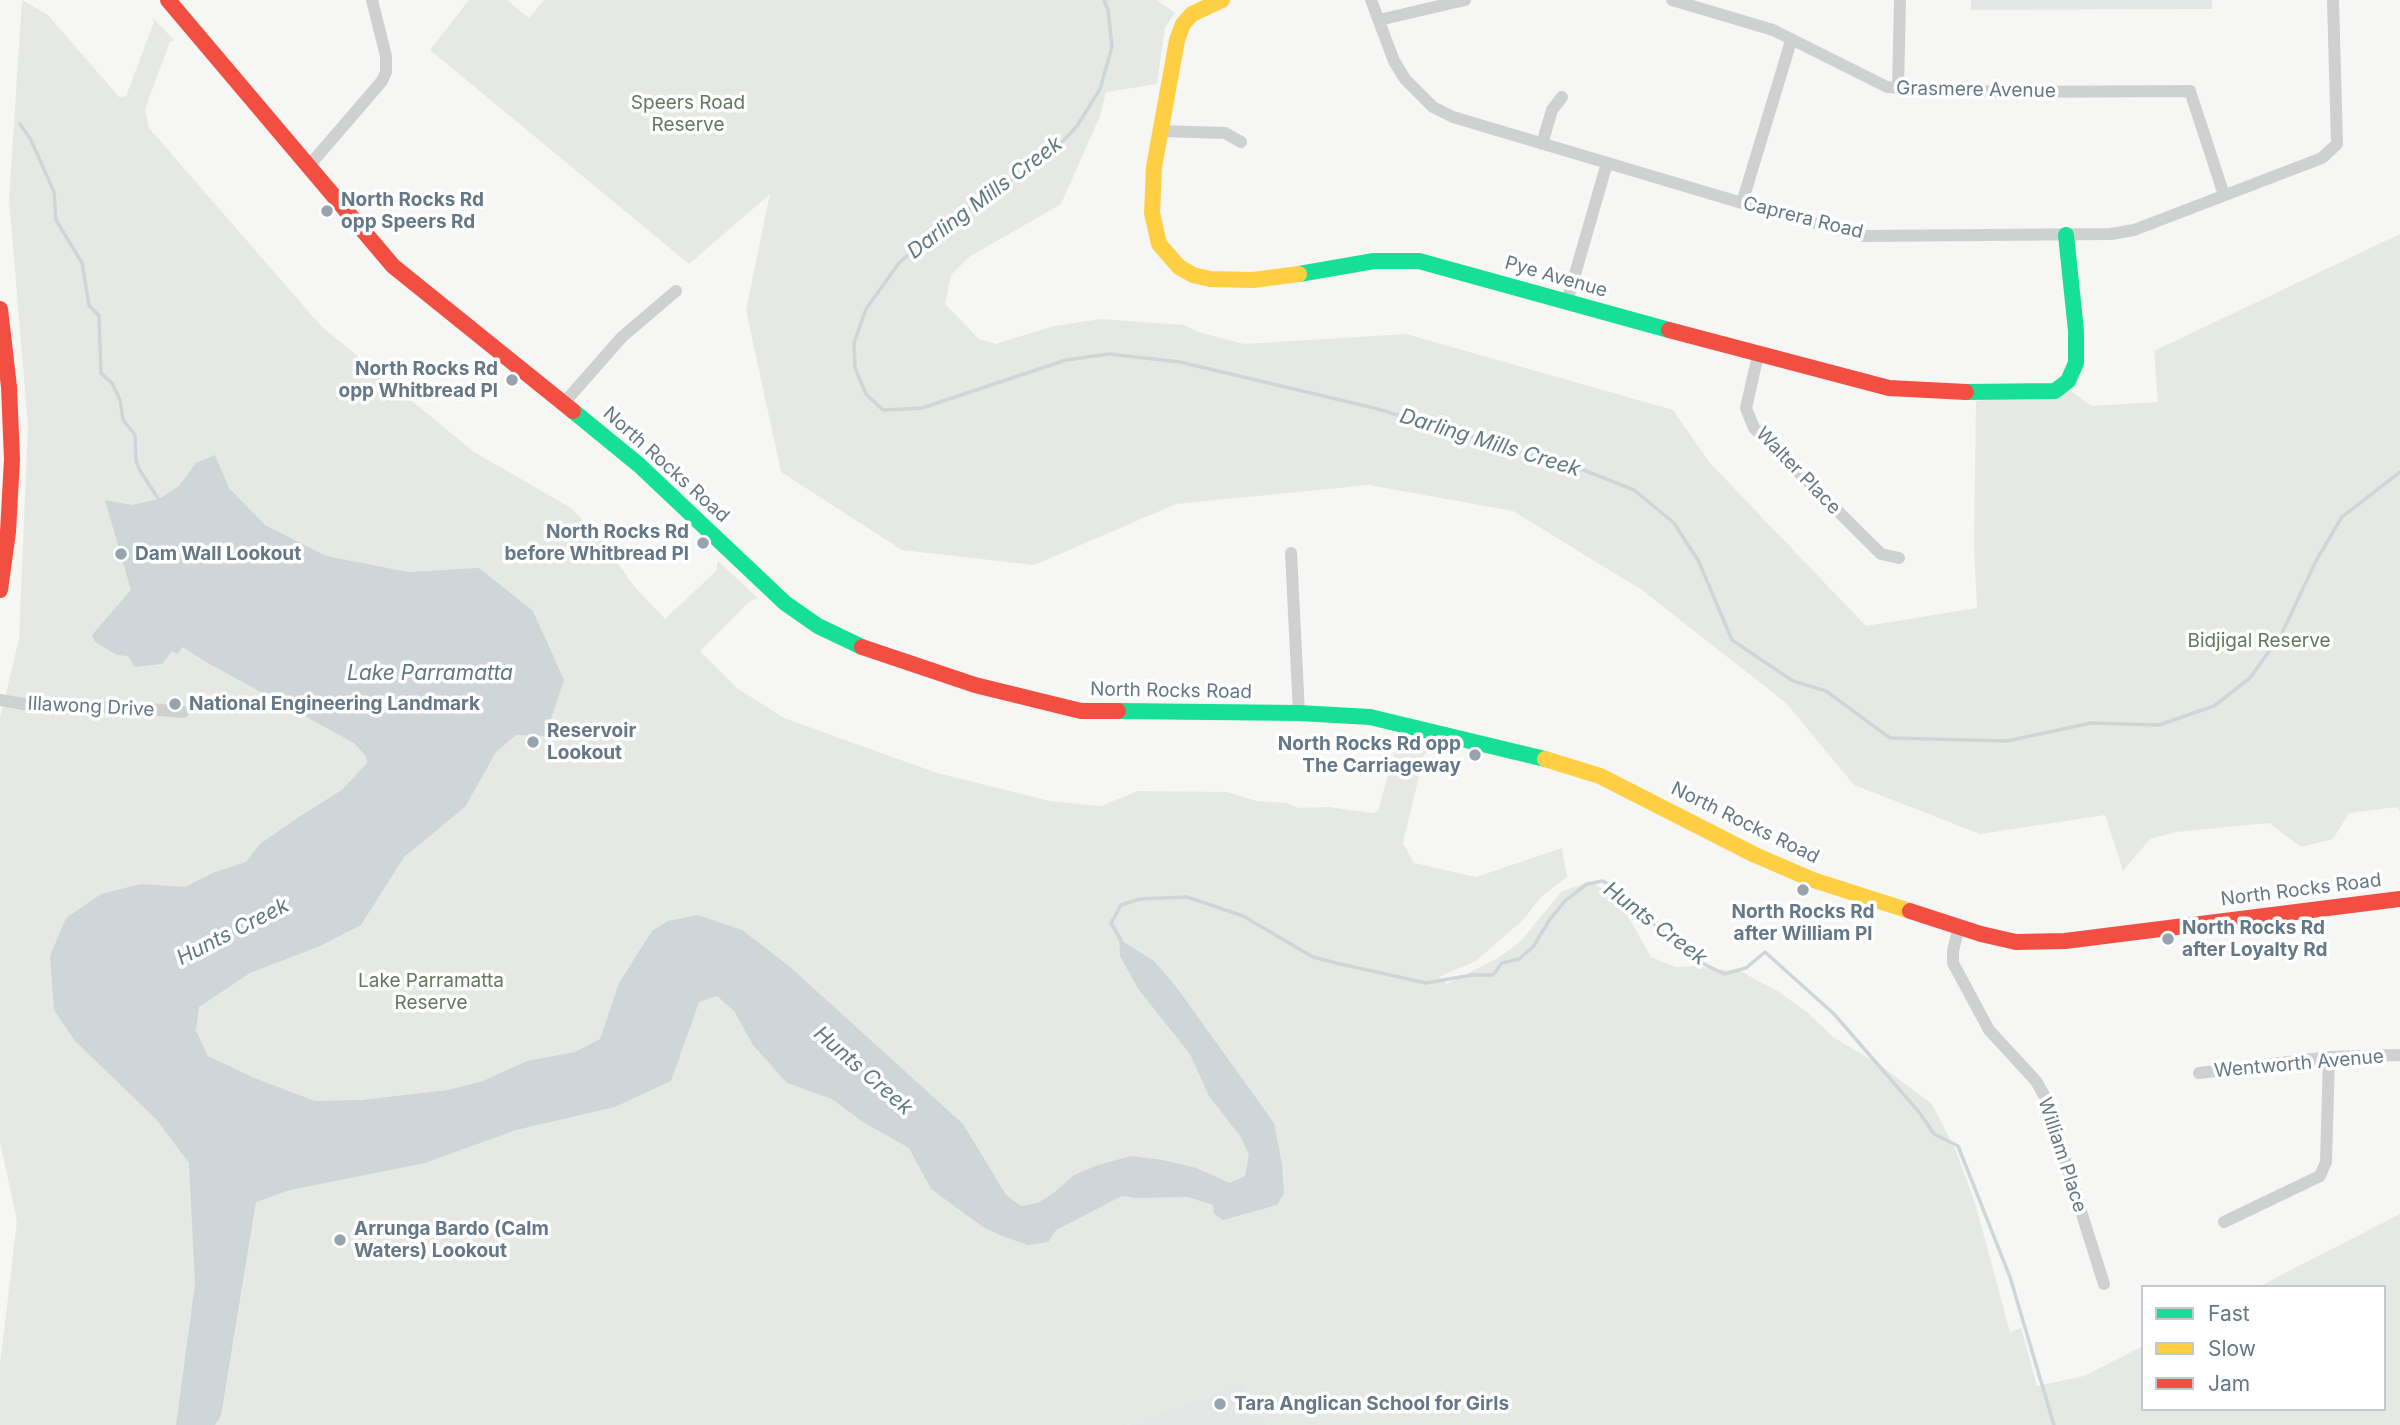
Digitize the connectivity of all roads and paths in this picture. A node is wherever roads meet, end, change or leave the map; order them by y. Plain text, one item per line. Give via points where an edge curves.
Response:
1 (168, 0) edge
2 (372, 0) edge
3 (1222, 0) edge
4 (1371, 0) edge
5 (1465, 0) edge
6 (1672, 0) edge
7 (1900, 0) edge
8 (2333, 0) edge
9 (1379, 20) junction
10 (1791, 41) junction
11 (1898, 88) junction
12 (1562, 97) dead end
13 (1161, 131) junction
14 (1241, 142) dead end
15 (1542, 144) junction
16 (1607, 163) junction
17 (308, 167) junction
18 (2224, 195) junction
19 (1742, 203) junction
20 (2066, 235) junction
21 (676, 290) dead end
22 (1567, 302) junction
23 (0, 309) edge
24 (1758, 355) junction
25 (563, 404) junction
26 (1291, 553) dead end
27 (1899, 558) dead end
28 (0, 590) edge
29 (0, 700) edge
30 (183, 712) dead end
31 (1299, 713) junction
32 (2400, 899) edge
33 (1959, 926) junction
34 (2400, 1055) edge
35 (2329, 1057) junction
36 (2199, 1073) dead end
37 (2224, 1222) dead end
38 (2104, 1284) dead end

1 - 17 main road, North Rocks Road
2 - 17 street via 386,72
3 - 13 main road, Pye Avenue via 1192,14 1183,24
4 - 9 street, Caprera Road
5 - 9 street
6 - 10 street, Grasmere Avenue via 1773,30
7 - 11 street
8 - 18 street, Caprera Road via 2337,144 2322,158
9 - 15 street, Caprera Road via 1405,79 1433,107
10 - 11 street, Grasmere Avenue via 1887,87
10 - 19 street
11 - 18 street, Grasmere Avenue via 2190,91
12 - 15 street via 1552,110
13 - 14 street via 1225,133
13 - 22 main road, Pye Avenue via 1154,167 1154,229 1167,256 1193,275 1253,280 1362,262 1419,261
15 - 16 street, Caprera Road
16 - 19 street, Caprera Road
16 - 22 street
17 - 25 main road, North Rocks Road via 393,266
18 - 20 street, Caprera Road via 2134,230
19 - 20 street, Caprera Road via 1862,236
20 - 24 main road, Pye Avenue via 2076,363 2068,381 2055,391 1889,388
21 - 25 street via 622,337
22 - 24 main road, Pye Avenue
23 - 28 main road via 12,459
24 - 27 street, Walter Place via 1745,408 1754,428 1881,554
25 - 31 main road, North Rocks Road via 639,465 785,603 818,626 860,646 975,685 1081,711
26 - 31 street
29 - 30 street, Illawong Drive via 46,708
31 - 33 main road, North Rocks Road via 1370,717 1417,726 1574,767 1620,785 1784,869
32 - 33 main road, North Rocks Road via 2047,942 2016,942
33 - 38 street, William Place via 1953,962 1989,1030 2045,1097
34 - 35 street, Wentworth Avenue
35 - 36 street, Wentworth Avenue
35 - 37 street via 2326,1162 2320,1176

